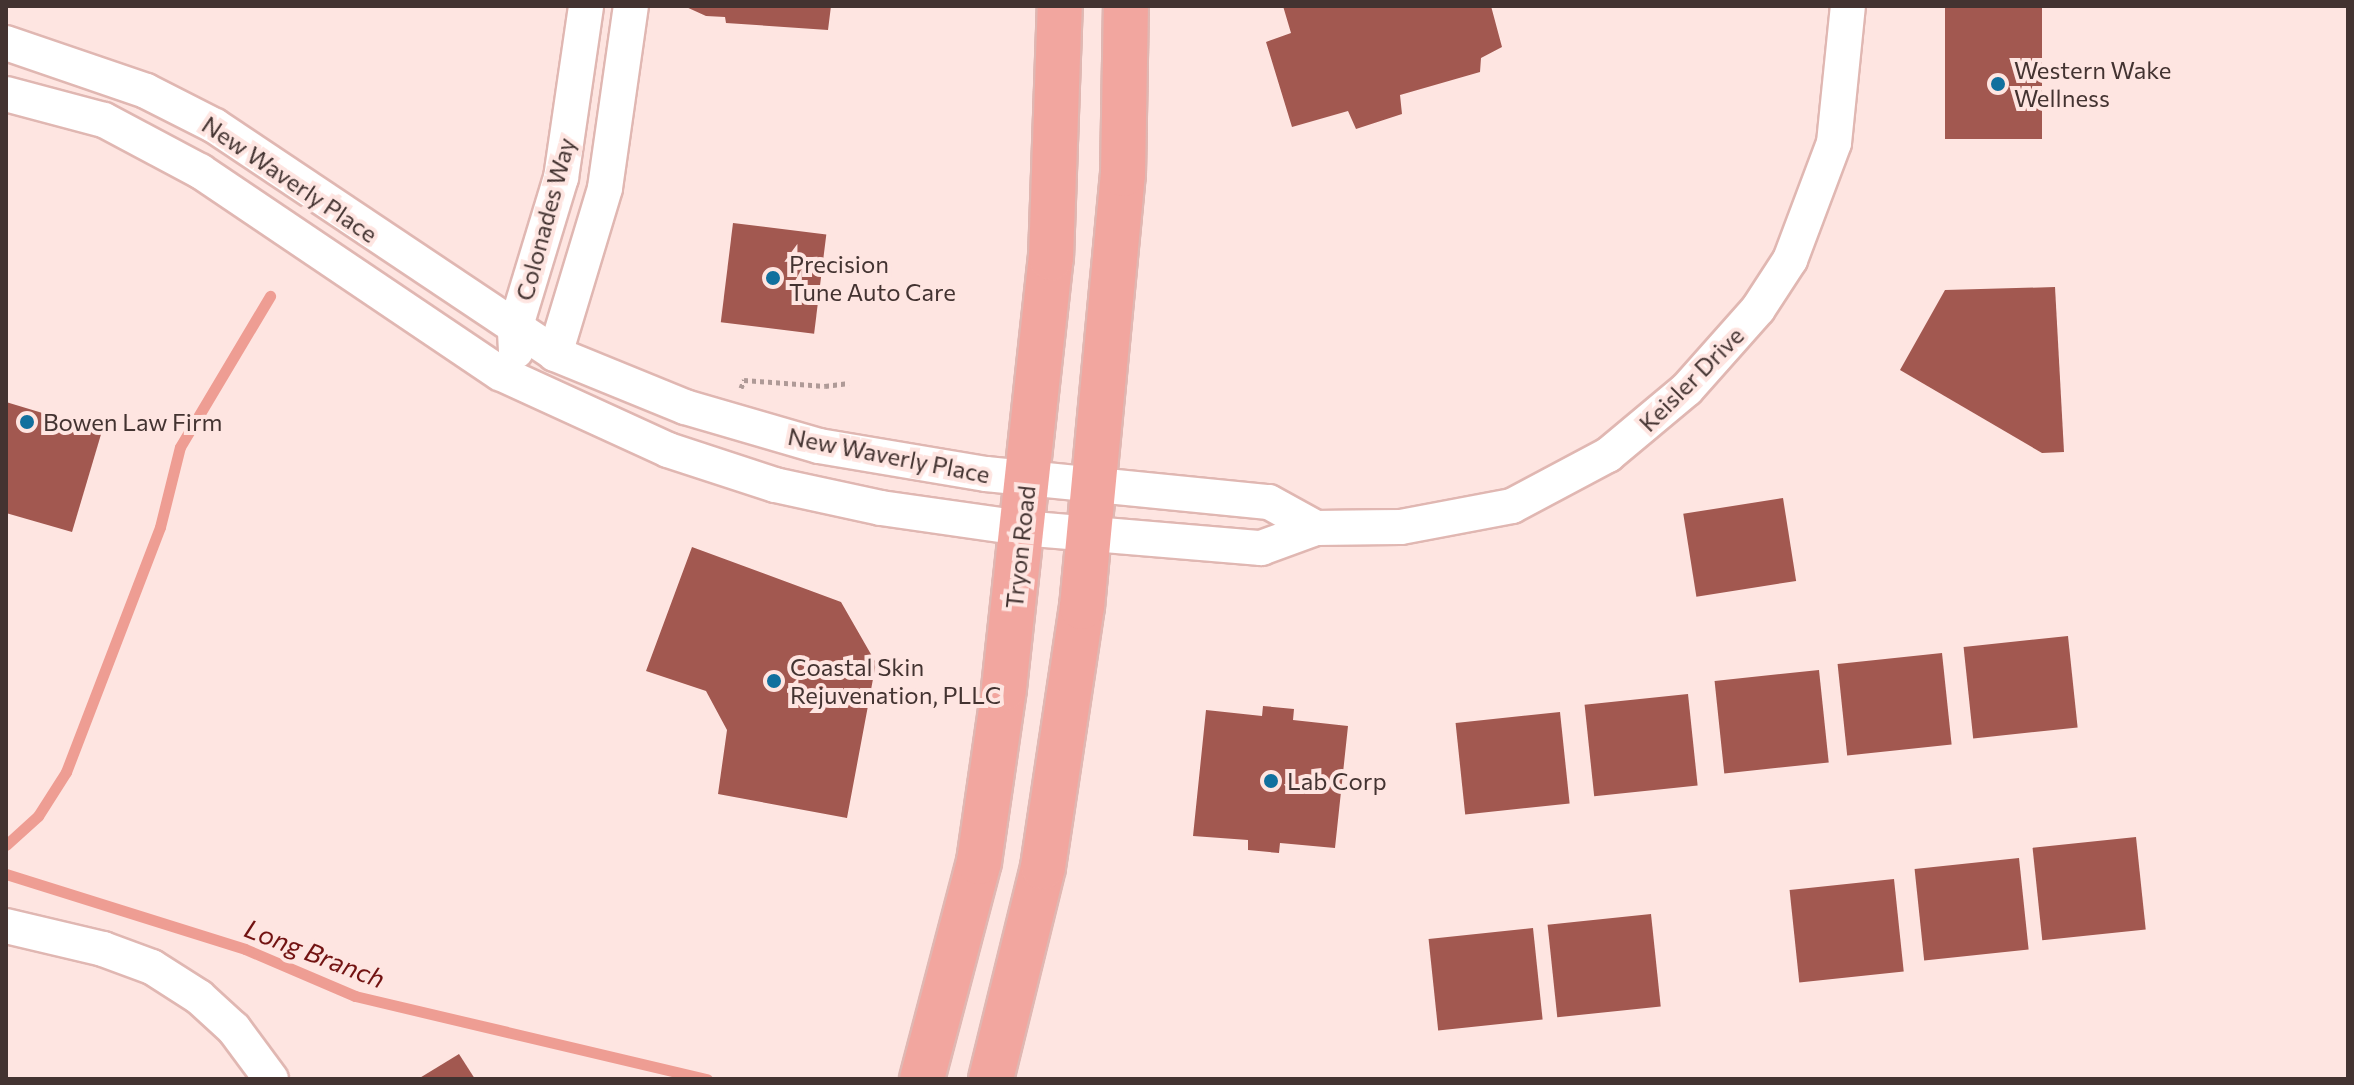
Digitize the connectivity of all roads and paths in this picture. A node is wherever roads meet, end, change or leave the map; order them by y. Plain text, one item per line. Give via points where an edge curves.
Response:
1 (586, 6) edge
2 (631, 6) edge
3 (1060, 6) edge
4 (1126, 6) edge
5 (1848, 6) edge
6 (6, 43) edge
7 (6, 94) edge
8 (515, 329) junction
9 (555, 354) junction
10 (519, 383) junction
11 (849, 383) dead end
12 (736, 400) dead end
13 (1027, 481) junction
14 (1093, 487) junction
15 (1021, 528) junction
16 (1316, 528) junction
17 (1088, 535) junction
18 (6, 926) edge
19 (271, 1079) edge
20 (922, 1079) edge
21 (991, 1079) edge

1 - 8 street, Colonades Way via 561,178
2 - 9 street, Colonades Way via 605,188
3 - 13 main road, Tryon Road via 1051,258
4 - 14 main road via 1123,174
5 - 16 street, Keisler Drive via 1834,143 1790,260 1758,309 1687,389 1608,455 1512,506 1401,527
6 - 8 street, New Waverly Place via 146,91 215,126
7 - 10 street, New Waverly Place via 104,120 200,171 388,302
8 - 9 street, New Waverly Place
8 - 10 street, Colonades Way
9 - 10 street
9 - 13 street, New Waverly Place via 685,407 819,446
10 - 15 street, New Waverly Place via 668,450 775,485 881,508
11 - 12 path via 744,380
13 - 14 street, New Waverly Place
13 - 15 main road, Tryon Road
14 - 16 street, Keisler Drive via 1269,502
14 - 17 main road
15 - 17 street, Keisler Drive
15 - 20 main road, Tryon Road via 979,862
16 - 17 street, Keisler Drive via 1261,548
17 - 21 main road via 1062,762 1043,867
18 - 19 street via 103,949 152,967 199,997 234,1029

